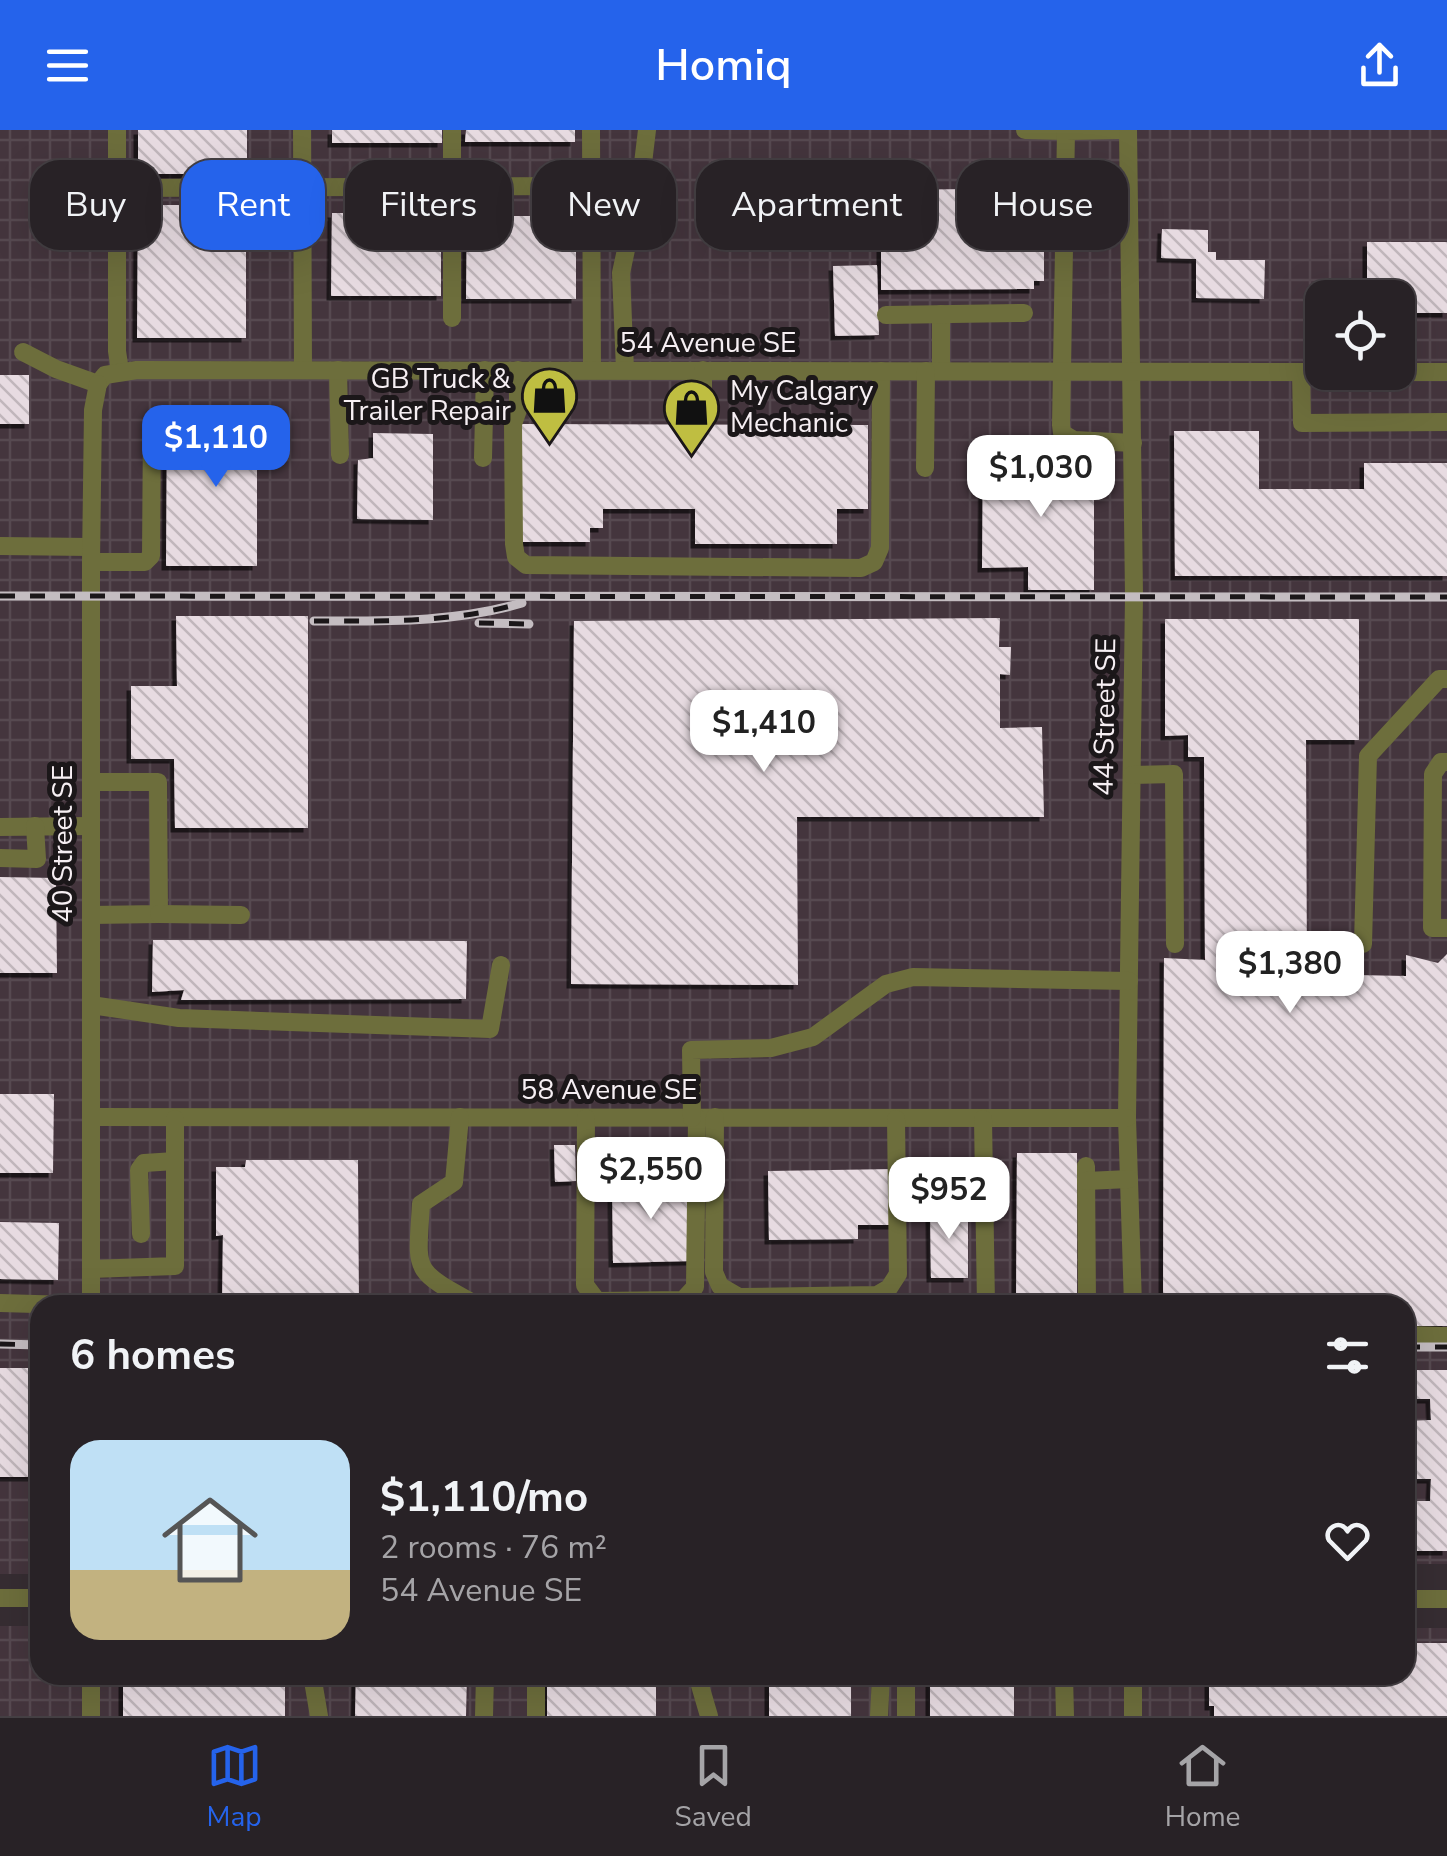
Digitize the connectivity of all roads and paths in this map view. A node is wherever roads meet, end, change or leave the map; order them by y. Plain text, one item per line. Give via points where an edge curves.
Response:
1 (117, 130) edge
2 (302, 130) edge
3 (452, 130) edge
4 (591, 130) edge
5 (647, 130) edge
6 (1025, 130) edge
7 (1125, 130) edge
8 (1066, 131) edge
9 (117, 160) edge
10 (302, 160) edge
11 (452, 160) edge
12 (592, 160) edge
13 (117, 250) edge
14 (302, 250) edge
15 (452, 250) edge
16 (592, 250) edge
17 (1024, 313) dead end
18 (886, 314) dead end
19 (941, 314) junction
20 (452, 318) dead end
21 (23, 352) dead end
22 (302, 370) junction
23 (338, 370) junction
24 (485, 370) junction
25 (518, 370) junction
26 (592, 370) junction
27 (625, 370) junction
28 (703, 370) junction
29 (120, 371) junction
30 (881, 371) junction
31 (934, 372) junction
32 (1062, 372) junction
33 (1301, 372) junction
34 (1305, 372) edge
35 (1415, 372) edge
36 (1447, 372) edge
37 (1132, 373) junction
38 (98, 384) junction
39 (703, 411) dead end
40 (191, 418) dead end
41 (1447, 422) edge
42 (1133, 443) junction
43 (340, 455) dead end
44 (483, 458) dead end
45 (924, 468) dead end
46 (0, 546) edge
47 (91, 554) junction
48 (1447, 678) edge
49 (1447, 762) edge
50 (1132, 775) junction
51 (90, 782) junction
52 (35, 826) junction
53 (90, 826) junction
54 (0, 827) edge
55 (0, 858) edge
56 (159, 914) junction
57 (90, 915) junction
58 (241, 915) dead end
59 (1447, 928) edge
60 (1175, 944) dead end
61 (1364, 944) dead end
62 (500, 965) dead end
63 (1129, 982) junction
64 (91, 1005) junction
65 (92, 1117) junction
66 (460, 1118) junction
67 (586, 1118) junction
68 (701, 1118) junction
69 (1127, 1118) junction
70 (175, 1119) junction
71 (983, 1119) junction
72 (896, 1120) junction
73 (175, 1160) junction
74 (1129, 1179) junction
75 (140, 1234) dead end
76 (91, 1268) junction
77 (90, 1295) edge
78 (458, 1295) edge
79 (591, 1295) edge
80 (688, 1295) edge
81 (735, 1295) edge
82 (877, 1295) edge
83 (986, 1295) edge
84 (1087, 1295) edge
85 (1133, 1295) edge
86 (0, 1303) edge
87 (30, 1304) edge
88 (1415, 1336) edge
89 (1447, 1336) edge
90 (0, 1598) edge
91 (30, 1598) edge
92 (1447, 1598) edge
93 (1415, 1599) edge
94 (91, 1685) edge
95 (313, 1685) edge
96 (485, 1685) edge
97 (536, 1685) edge
98 (700, 1685) edge
99 (880, 1685) edge
100 (906, 1685) edge
101 (1064, 1685) edge
102 (1133, 1685) edge
103 (92, 1716) edge
104 (318, 1716) edge
105 (484, 1716) edge
106 (536, 1716) edge
107 (708, 1716) edge
108 (879, 1716) edge
109 (906, 1716) edge
110 (1064, 1716) edge
111 (1132, 1716) edge

1 - 9 street
2 - 10 street
3 - 11 street
4 - 12 street
5 - 27 street via 621,273
6 - 8 street
7 - 8 street
7 - 37 street, 44 Street SE
8 - 32 street
13 - 29 street
14 - 22 street
15 - 20 street
16 - 26 street
17 - 19 street
18 - 19 street
19 - 31 street
21 - 38 street
22 - 23 street, 54 Avenue SE
22 - 29 street, 54 Avenue SE
23 - 24 street, 54 Avenue SE
23 - 43 street
24 - 25 street, 54 Avenue SE
24 - 44 street
25 - 26 street, 54 Avenue SE
25 - 30 street via 514,544 526,566 861,568 874,562 880,548
26 - 27 street, 54 Avenue SE
27 - 28 street, 54 Avenue SE
28 - 30 street, 54 Avenue SE
28 - 39 street
29 - 38 street
30 - 31 street, 54 Avenue SE
31 - 32 street, 54 Avenue SE
31 - 45 street
32 - 37 street, 54 Avenue SE
32 - 42 street via 1062,432 1074,440
33 - 34 street, 54 Avenue SE
33 - 37 street, 54 Avenue SE
33 - 41 street via 1302,423
35 - 36 street
37 - 42 street, 44 Street SE
38 - 47 street, 40 Street SE
40 - 47 street via 158,416 152,422 150,556 134,564
42 - 50 street, 44 Street SE
46 - 47 street
47 - 51 street, 40 Street SE
48 - 61 street via 1439,678 1368,756
49 - 59 street via 1434,774 1432,928
50 - 60 street via 1174,774
50 - 63 street, 44 Street SE
51 - 53 street, 40 Street SE
51 - 56 street via 158,782
52 - 53 street
52 - 54 street
52 - 55 street via 37,859
53 - 57 street, 40 Street SE
56 - 57 street
56 - 58 street
57 - 64 street, 40 Street SE
62 - 64 street via 490,1029 178,1018
63 - 68 street via 945,976 886,984 813,1037 771,1048 691,1050
63 - 69 street, 44 Street SE
64 - 65 street, 40 Street SE
65 - 70 street, 58 Avenue SE
65 - 76 street, 40 Street SE
66 - 67 street, 58 Avenue SE
66 - 70 street, 58 Avenue SE
66 - 78 street via 454,1182 421,1204 418,1261 432,1280
67 - 68 street, 58 Avenue SE
67 - 79 street via 585,1285
68 - 72 street, 58 Avenue SE
68 - 80 street via 696,1287
68 - 81 street via 714,1272
69 - 71 street, 58 Avenue SE
69 - 74 street, 44 Street SE
70 - 73 street
71 - 72 street, 58 Avenue SE
71 - 83 street
72 - 82 street via 898,1274
73 - 75 street via 139,1170
73 - 76 street via 175,1266
74 - 84 street via 1086,1174
74 - 85 street, 44 Street SE
76 - 77 street, 40 Street SE
86 - 87 street
88 - 89 street
90 - 91 street
92 - 93 street
94 - 103 street
95 - 104 street
96 - 105 street
97 - 106 street
98 - 107 street
99 - 108 street
100 - 109 street
101 - 110 street
102 - 111 street

